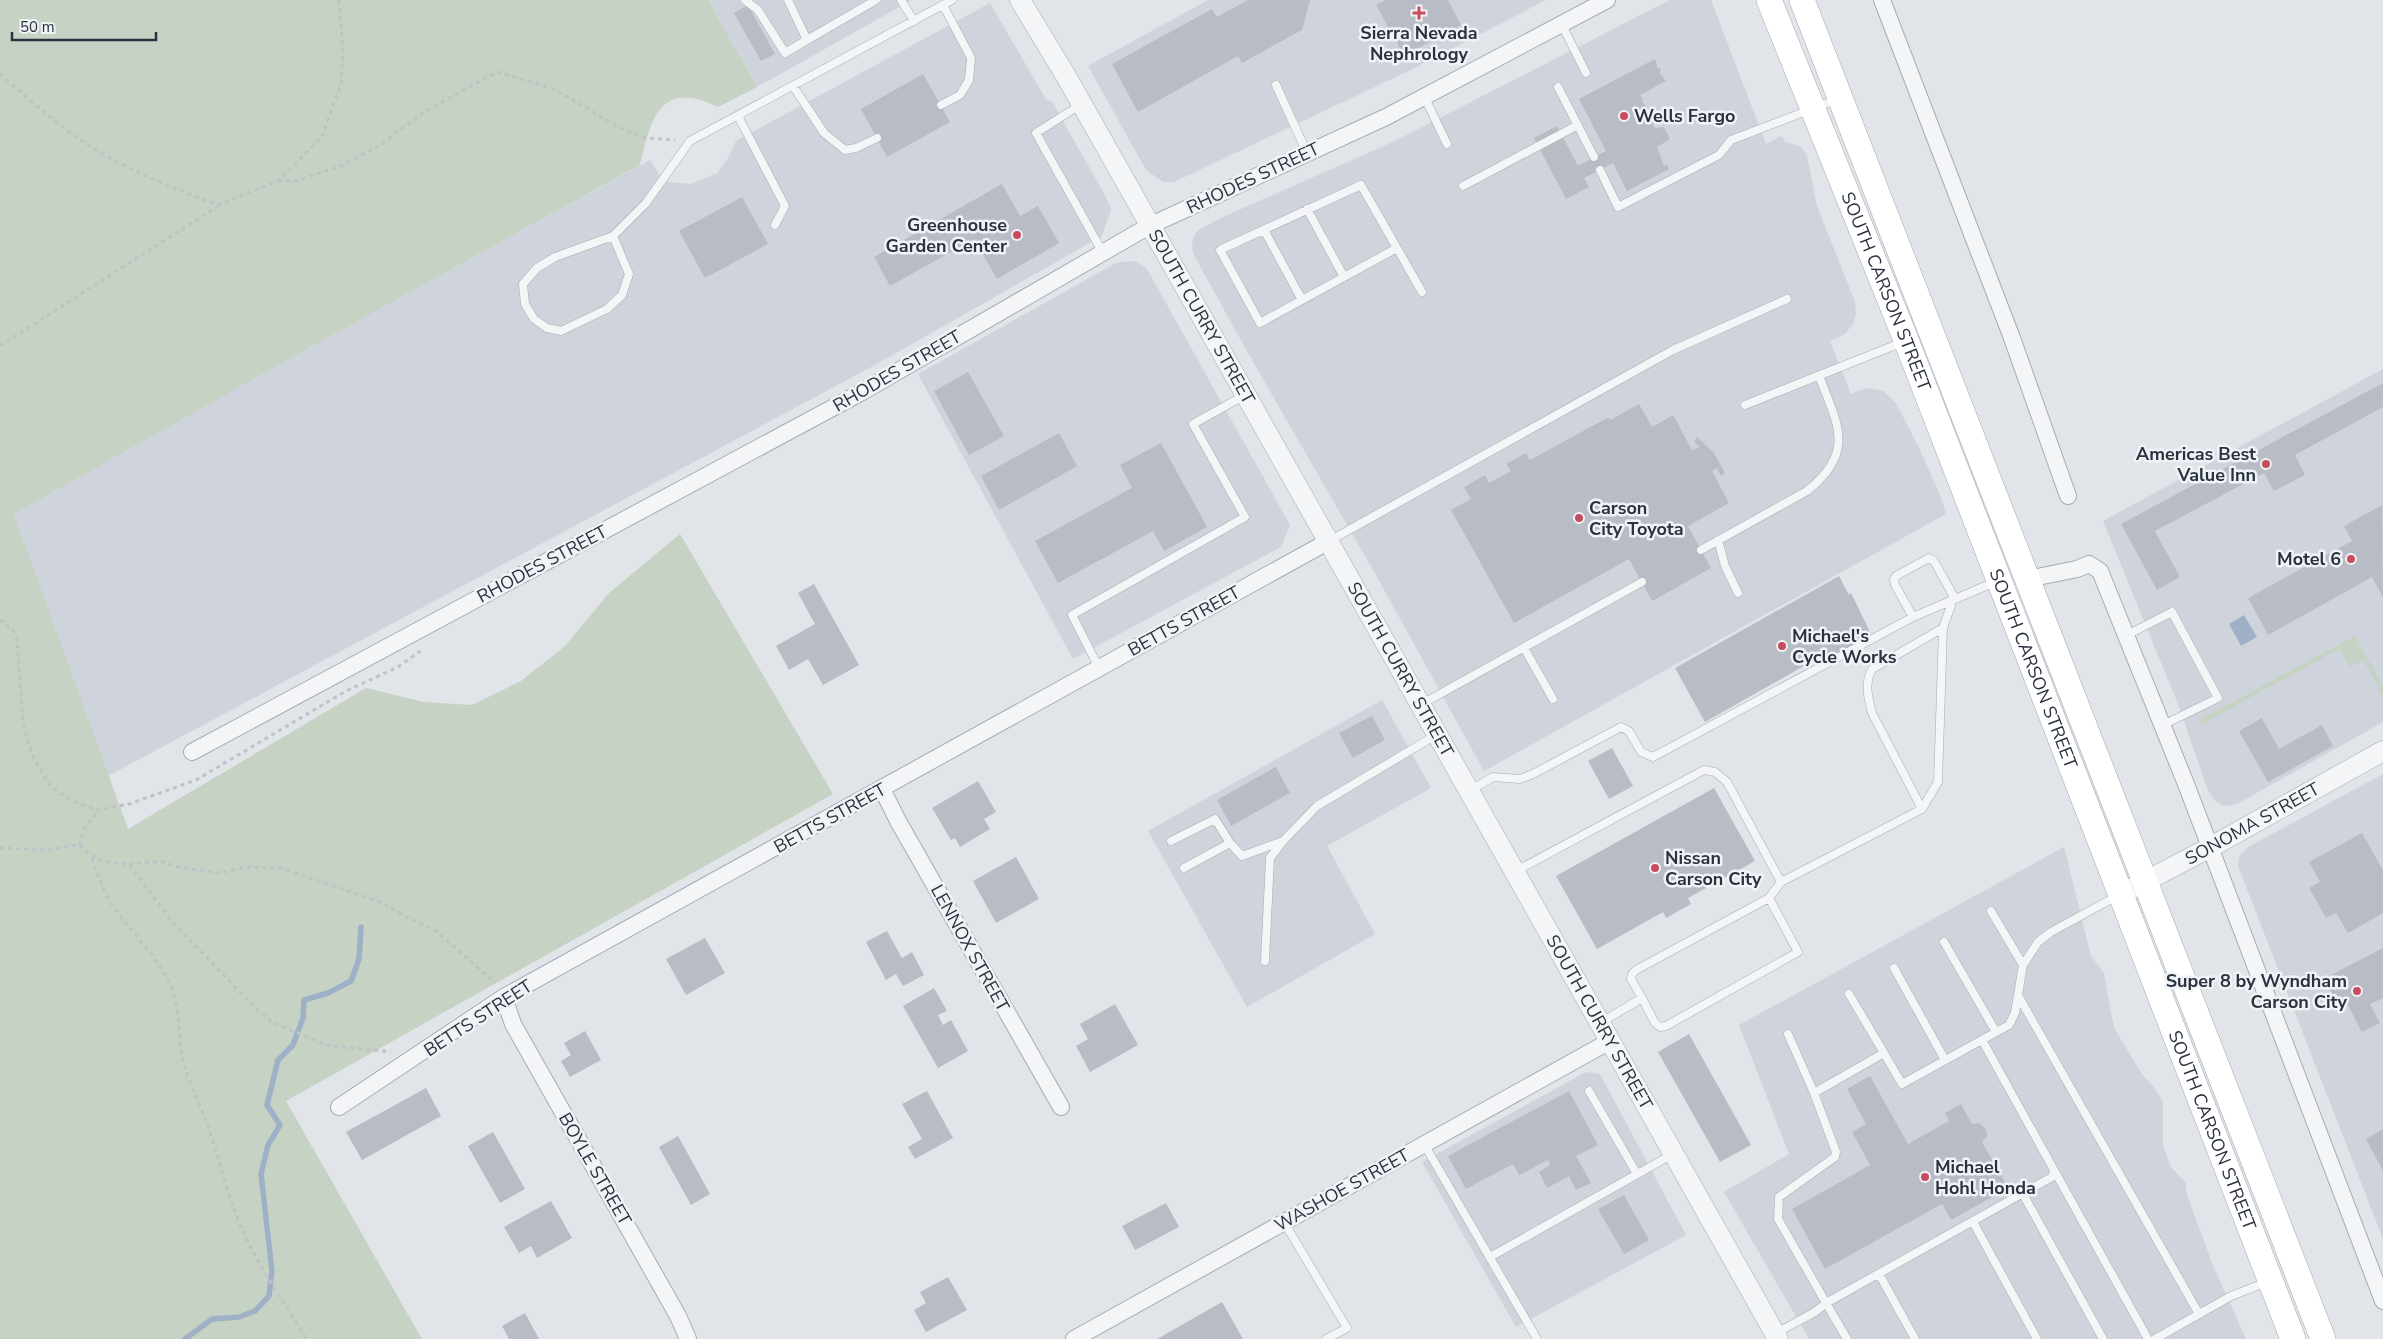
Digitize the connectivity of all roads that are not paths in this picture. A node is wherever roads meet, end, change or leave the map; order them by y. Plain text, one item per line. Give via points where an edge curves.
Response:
1 (745, 0) edge
2 (788, 0) edge
3 (876, 0) edge
4 (901, 0) edge
5 (952, 0) edge
6 (1020, 0) edge
7 (1607, 0) edge
8 (1769, 0) edge
9 (1802, 0) edge
10 (1882, 0) edge
11 (943, 5) junction
12 (914, 21) junction
13 (1562, 25) junction
14 (807, 40) junction
15 (1586, 73) dead end
16 (1276, 85) dead end
17 (793, 86) junction
18 (1558, 87) dead end
19 (1425, 98) junction
20 (1840, 98) junction
21 (1082, 104) junction
22 (941, 105) dead end
23 (1812, 109) junction
24 (738, 116) junction
25 (1578, 125) junction
26 (877, 138) dead end
27 (1447, 144) dead end
28 (1307, 153) junction
29 (1594, 157) dead end
30 (1600, 170) dead end
31 (1463, 186) dead end
32 (1307, 209) junction
33 (775, 225) dead end
34 (1149, 226) junction
35 (1264, 230) junction
36 (613, 236) junction
37 (1397, 248) junction
38 (1103, 253) junction
39 (1344, 277) junction
40 (1422, 292) dead end
41 (1787, 299) dead end
42 (1302, 300) junction
43 (1906, 340) junction
44 (1819, 376) junction
45 (1246, 395) junction
46 (1745, 405) dead end
47 (2068, 496) dead end
48 (1718, 540) junction
49 (1328, 541) junction
50 (1701, 550) dead end
51 (2028, 579) junction
52 (1999, 580) junction
53 (1642, 582) dead end
54 (1738, 593) dead end
55 (1954, 598) junction
56 (1913, 616) junction
57 (1943, 628) junction
58 (2127, 636) junction
59 (1524, 648) junction
60 (1099, 668) junction
61 (1553, 699) dead end
62 (1420, 704) junction
63 (2162, 725) junction
64 (1438, 734) junction
65 (2383, 751) edge
66 (192, 752) dead end
67 (882, 789) junction
68 (1471, 790) junction
69 (1922, 808) junction
70 (1170, 841) dead end
71 (1283, 841) junction
72 (1230, 843) junction
73 (2209, 848) junction
74 (1184, 868) dead end
75 (1516, 872) junction
76 (1781, 882) junction
77 (2144, 882) junction
78 (2121, 894) junction
79 (1769, 898) junction
80 (1991, 911) dead end
81 (1944, 942) dead end
82 (1265, 961) dead end
83 (2023, 965) junction
84 (1894, 968) dead end
85 (1849, 994) dead end
86 (2019, 997) junction
87 (504, 998) junction
88 (1642, 998) junction
89 (1600, 1023) junction
90 (1996, 1032) junction
91 (1788, 1034) dead end
92 (1982, 1040) junction
93 (1610, 1041) junction
94 (1884, 1054) junction
95 (1945, 1060) junction
96 (1589, 1091) dead end
97 (1814, 1093) junction
98 (1061, 1106) dead end
99 (339, 1107) dead end
100 (1424, 1144) junction
101 (1674, 1154) junction
102 (2054, 1170) junction
103 (1637, 1174) junction
104 (2023, 1194) junction
105 (1284, 1222) junction
106 (1973, 1222) junction
107 (1490, 1257) junction
108 (1879, 1274) junction
109 (2270, 1280) junction
110 (2383, 1301) edge
111 (1826, 1303) junction
112 (2199, 1314) junction
113 (2170, 1335) edge
114 (1777, 1336) edge
115 (688, 1339) edge
116 (1074, 1339) edge
117 (1326, 1339) edge
118 (1537, 1339) edge
119 (1847, 1339) edge
120 (1915, 1339) edge
121 (2037, 1339) edge
122 (2102, 1339) edge
123 (2148, 1339) edge
124 (2155, 1339) edge
125 (2293, 1339) edge
126 (2323, 1339) edge

1 - 14 lane via 758,10 785,53
2 - 14 lane
3 - 14 lane
4 - 12 lane
5 - 11 lane
6 - 21 street, SOUTH CURRY STREET
7 - 13 street, RHODES STREET
8 - 23 main road, SOUTH CARSON STREET
9 - 20 main road, SOUTH CARSON STREET
10 - 47 street via 2012,338
11 - 12 lane
11 - 22 lane via 971,58 969,80 960,95
12 - 17 lane
13 - 15 lane
13 - 19 street, RHODES STREET
16 - 28 lane
17 - 24 lane
17 - 26 lane via 824,132 845,150
18 - 25 lane
19 - 27 lane
19 - 28 street, RHODES STREET
20 - 23 lane
20 - 51 main road, SOUTH CARSON STREET
21 - 34 street, SOUTH CURRY STREET
21 - 38 lane via 1036,133
23 - 30 lane via 1731,140 1719,155 1618,207
23 - 43 main road, SOUTH CARSON STREET
24 - 33 lane via 785,206
24 - 36 lane via 690,141 646,203
25 - 29 lane
25 - 31 lane
28 - 34 street, RHODES STREET
32 - 35 lane
32 - 37 lane via 1361,185
32 - 39 lane
34 - 38 street, RHODES STREET
34 - 45 street, SOUTH CURRY STREET
35 - 42 lane
35 - 42 lane via 1220,250 1260,323
36 - 36 lane via 555,257 537,268 523,284 525,304 534,319 547,328 561,331 607,309 622,294 630,274
37 - 39 lane
37 - 40 lane
38 - 66 street, RHODES STREET via 862,392
39 - 42 lane
41 - 49 lane via 1673,350
43 - 44 lane
43 - 52 main road, SOUTH CARSON STREET
44 - 46 lane
44 - 48 lane via 1839,435 1839,449 1832,464 1807,490
45 - 49 street, SOUTH CURRY STREET
45 - 60 lane via 1193,424 1245,517 1072,615
48 - 50 lane
48 - 54 lane via 1725,566
49 - 60 street, BETTS STREET
49 - 62 street, SOUTH CURRY STREET
51 - 52 main road
51 - 58 street via 2089,564 2100,571
51 - 77 main road, SOUTH CARSON STREET
52 - 55 lane
52 - 78 main road, SOUTH CARSON STREET
53 - 59 lane
55 - 56 lane
55 - 56 lane via 1934,561 1929,558 1923,560 1894,580
55 - 57 lane
56 - 68 lane via 1653,757 1641,752 1629,731 1621,727 1533,774 1520,778 1493,778
57 - 69 lane via 1938,782
57 - 69 lane via 1872,669 1868,677 1872,713
58 - 63 street
58 - 63 lane via 2172,612 2218,698
59 - 61 lane
59 - 62 lane
60 - 67 street, BETTS STREET
62 - 64 street, SOUTH CURRY STREET
63 - 73 street
64 - 68 street, SOUTH CURRY STREET
64 - 71 lane via 1317,806
65 - 73 street, SONOMA STREET
67 - 87 street, BETTS STREET
67 - 98 street, LENNOX STREET
68 - 75 street, SOUTH CURRY STREET
69 - 76 lane
70 - 72 lane via 1215,819
71 - 72 lane via 1242,856
71 - 82 lane via 1270,858
72 - 74 lane
73 - 77 street, SONOMA STREET
73 - 110 street
75 - 76 lane via 1704,770 1715,772 1727,782
75 - 89 street, SOUTH CURRY STREET
76 - 79 lane
77 - 78 street, SONOMA STREET
77 - 126 main road, SOUTH CARSON STREET
78 - 83 lane via 2051,932 2038,942
78 - 109 main road, SOUTH CARSON STREET
79 - 88 lane via 1636,970 1631,979
79 - 88 lane via 1798,952 1666,1026 1660,1027 1655,1023
80 - 83 lane
81 - 90 lane
83 - 86 lane
84 - 95 lane
85 - 94 lane
86 - 90 lane via 2008,1025
86 - 112 lane
87 - 99 street, BETTS STREET
87 - 115 street, BOYLE STREET via 513,1024
88 - 89 lane
89 - 93 street, SOUTH CURRY STREET
90 - 92 lane
91 - 97 lane
92 - 95 lane
92 - 102 lane
93 - 100 street, WASHOE STREET
93 - 101 street, SOUTH CURRY STREET
94 - 95 lane via 1902,1084
94 - 97 lane
96 - 103 lane
97 - 111 lane via 1836,1152 1835,1157 1779,1197 1778,1219
100 - 105 street, WASHOE STREET
100 - 107 lane
101 - 103 lane
101 - 114 street, SOUTH CURRY STREET
102 - 104 lane via 2052,1177
102 - 123 lane
103 - 107 lane
104 - 106 lane
104 - 122 lane
105 - 116 street, WASHOE STREET
105 - 117 lane via 1347,1328
106 - 108 lane
106 - 121 lane
107 - 118 lane
108 - 111 lane
108 - 120 lane
109 - 112 lane
109 - 125 main road, SOUTH CARSON STREET
111 - 114 lane
111 - 119 lane
112 - 113 lane
113 - 124 lane

